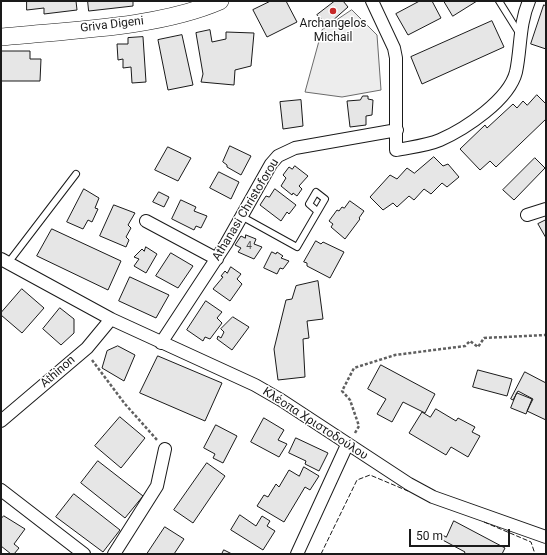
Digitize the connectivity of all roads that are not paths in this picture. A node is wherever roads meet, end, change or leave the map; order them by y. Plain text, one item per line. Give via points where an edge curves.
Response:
1 (219, 1) edge
2 (372, 1) edge
3 (499, 1) edge
4 (529, 1) edge
5 (520, 35) junction
6 (1, 37) edge
7 (397, 130) junction
8 (76, 174) dead end
9 (546, 209) edge
10 (317, 211) dead end
11 (527, 215) dead end
12 (241, 216) junction
13 (146, 221) dead end
14 (217, 259) junction
15 (5, 261) edge
16 (111, 319) junction
17 (161, 343) junction
18 (1, 421) edge
19 (347, 445) junction
20 (165, 449) road end
21 (1, 490) edge
22 (546, 537) edge
23 (84, 554) edge
24 (114, 554) edge
25 (297, 554) edge

1 - 6 main road, Griva Digeni via 199,9 157,19 106,27
2 - 7 street via 396,58
3 - 5 lane
4 - 5 street
5 - 7 street via 516,73 512,83 480,116 441,140 396,150
7 - 12 street, Athanasi Christoforou via 286,151 271,164
8 - 15 lane
9 - 11 street
10 - 12 lane via 297,247
12 - 14 street, Athanasi Christoforou
13 - 14 street
14 - 17 street, Athanasi Christoforou
15 - 16 street, Κλέοπα Χριστοδούλου
16 - 17 street, Κλέοπα Χριστοδούλου
16 - 18 street, Athinon via 84,350
17 - 19 street, Κλέοπα Χριστοδούλου via 255,385
19 - 22 street, Κλέοπα Χριστοδούλου via 434,497
19 - 25 street
20 - 24 street via 157,486
21 - 23 street

